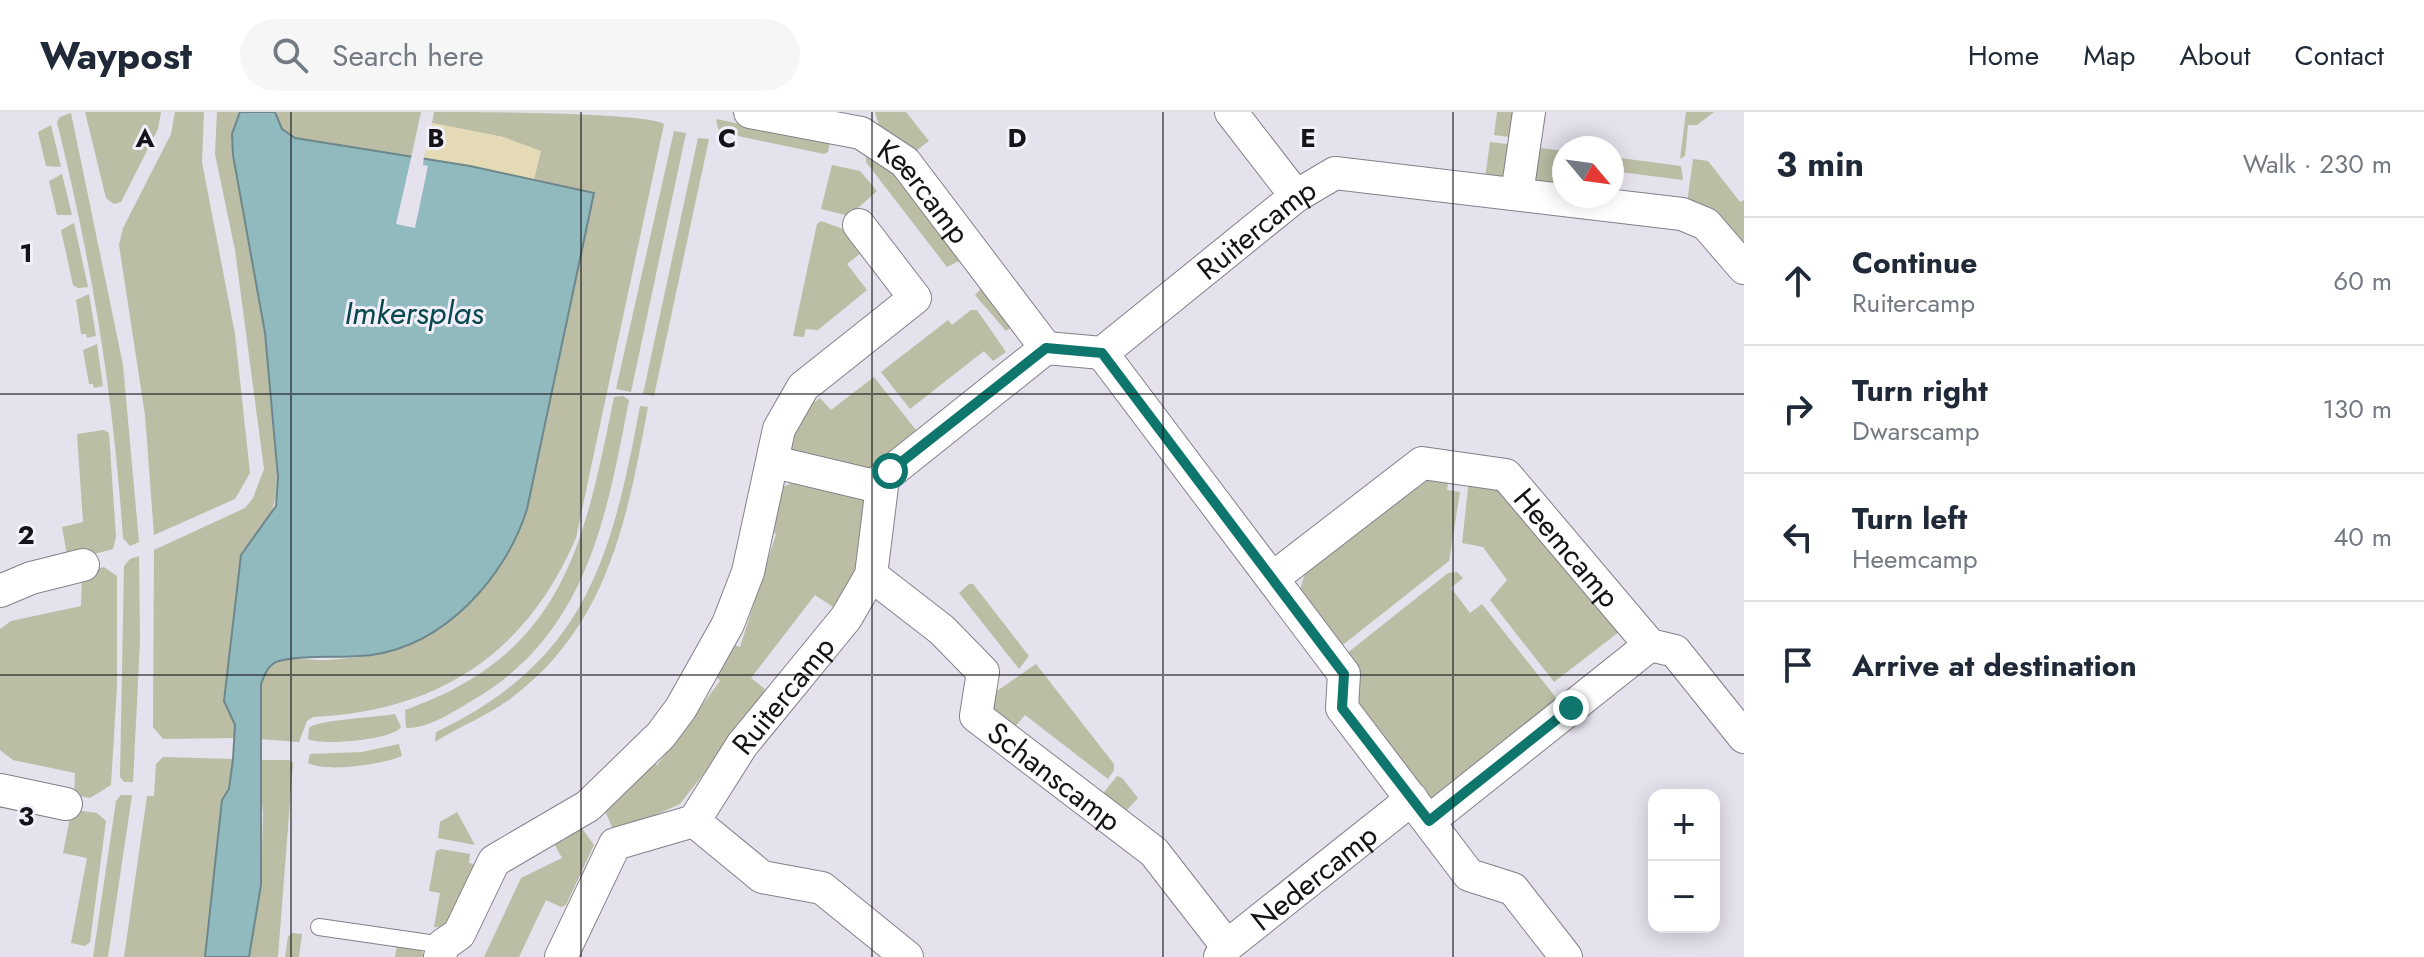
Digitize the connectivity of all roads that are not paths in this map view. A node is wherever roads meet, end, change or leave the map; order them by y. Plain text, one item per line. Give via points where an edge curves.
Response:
1 (750, 112) edge
2 (1231, 112) edge
3 (1529, 112) edge
4 (863, 123) edge
5 (1517, 194) junction
6 (1296, 196) junction
7 (859, 225) dead end
8 (1744, 268) edge
9 (1046, 348) junction
10 (1102, 353) junction
11 (774, 462) junction
12 (879, 487) junction
13 (83, 565) dead end
14 (871, 575) junction
15 (1273, 578) junction
16 (0, 591) edge
17 (1650, 645) junction
18 (1744, 737) edge
19 (0, 790) edge
20 (66, 804) dead end
21 (588, 806) junction
22 (1420, 810) junction
23 (694, 821) junction
24 (615, 844) junction
25 (319, 927) dead end
26 (442, 951) edge
27 (1224, 952) edge
28 (561, 957) edge
29 (907, 957) edge
30 (1566, 957) edge

1 - 4 street, Keercamp
2 - 6 street
3 - 5 street
4 - 9 street, Keercamp via 905,162
5 - 6 street, Ruitercamp via 1335,173
5 - 8 street, Ruitercamp via 1682,214 1706,224
6 - 10 street, Ruitercamp
7 - 11 street via 915,298 803,387 779,429
9 - 10 street
9 - 12 street via 890,471
10 - 15 street
11 - 12 street
11 - 21 street via 748,572 705,669 661,735
12 - 14 street, Ruitercamp
13 - 16 street
14 - 23 street, Ruitercamp via 846,618 742,745
14 - 27 street, Schanscamp via 942,630 983,672 976,716 1154,852
15 - 17 street, Heemcamp via 1422,463 1506,475
15 - 22 street via 1344,674 1342,708
17 - 18 street, Heemcamp via 1675,651
17 - 22 street
19 - 20 street
21 - 24 street
21 - 26 street via 494,861 459,934
22 - 27 street, Nedercamp
22 - 30 street via 1469,875 1513,889
23 - 24 street
23 - 29 street via 762,877 822,888
24 - 28 street
25 - 26 lane

